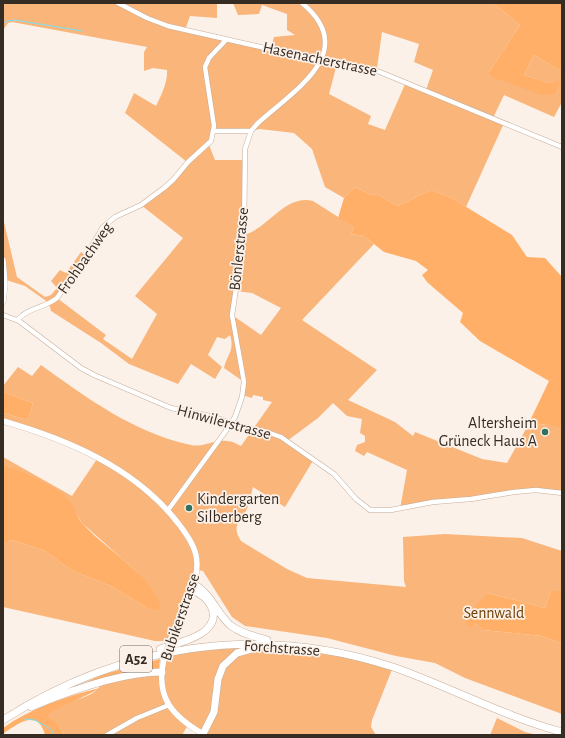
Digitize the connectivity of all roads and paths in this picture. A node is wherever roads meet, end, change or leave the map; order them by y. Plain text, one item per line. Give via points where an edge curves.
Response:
1 (118, 3) edge
2 (302, 3) edge
3 (226, 40) junction
4 (322, 61) junction
5 (214, 131) junction
6 (250, 131) junction
7 (562, 147) edge
8 (3, 260) edge
9 (3, 302) edge
10 (3, 316) edge
11 (17, 320) junction
12 (3, 421) edge
13 (231, 423) junction
14 (562, 493) edge
15 (168, 510) junction
16 (192, 587) junction
17 (267, 640) junction
18 (277, 645) junction
19 (160, 649) junction
20 (162, 672) junction
21 (169, 705) junction
22 (4, 717) edge
23 (562, 727) edge
24 (562, 732) edge
25 (204, 734) edge
26 (107, 735) edge

1 - 3 street, Hasenacherstrasse via 168,26
2 - 4 street via 310,9 322,27 325,42
3 - 4 street, Hasenacherstrasse
3 - 5 street via 209,58 205,67
4 - 6 street via 310,76
4 - 7 street, Hasenacherstrasse via 370,68 385,73
5 - 6 street
5 - 11 street, Frohbachweg via 208,145 164,188 103,227 56,299 28,311
6 - 13 street, Bönlerstrasse via 245,148 244,235 232,315 244,382 242,397
8 - 9 main road
10 - 11 street, Hinwilerstrasse
11 - 13 street, Hinwilerstrasse via 91,374 168,407
12 - 15 main road, Bubikerstrasse via 58,441 109,464 148,490
13 - 14 street, Hinwilerstrasse via 267,432 287,441 334,474 366,507 376,511 514,492 536,490
13 - 15 street, Bönlerstrasse
15 - 16 main road, Bubikerstrasse via 188,536 195,553 197,562
16 - 17 highway via 208,595 234,628
16 - 19 highway via 210,605 213,615 211,623 200,634
16 - 20 main road, Bubikerstrasse, bridge via 170,641
17 - 19 highway, Forchstrasse / A52 via 211,642
17 - 23 highway, Forchstrasse / A52 via 323,646 377,658 423,674 500,707
18 - 22 highway, Forchstrasse / A52 via 209,646 138,659 68,684
18 - 24 highway, Forchstrasse / A52 via 327,651 378,663 417,676 508,714
18 - 25 highway via 242,651 226,662 218,677 214,712
19 - 22 highway, Forchstrasse / A52 via 116,660 79,674 38,694
20 - 21 main road, Bubikerstrasse via 162,689
20 - 22 highway via 134,675 88,686
21 - 25 main road, Bubikerstrasse via 183,722
21 - 26 street via 137,718

